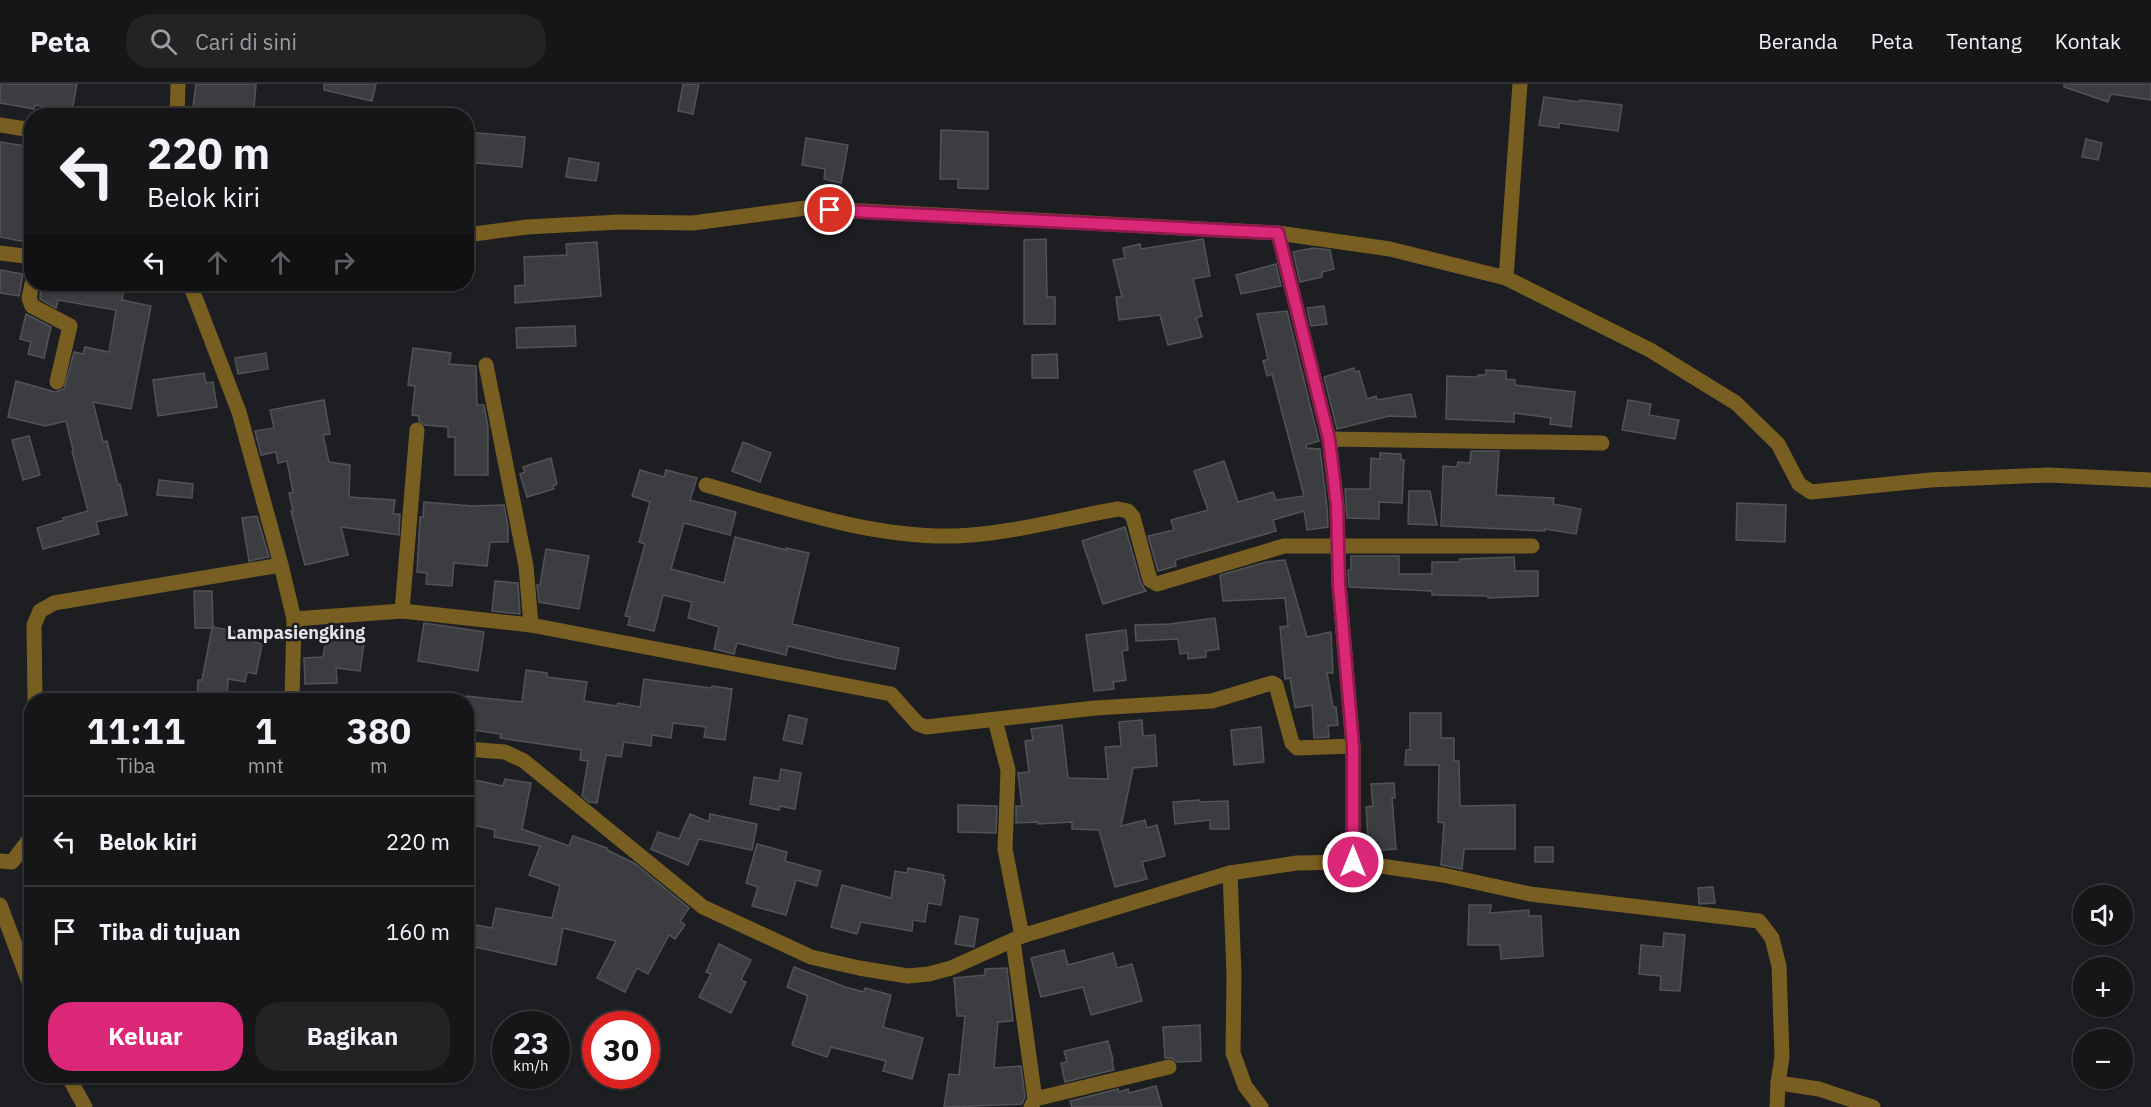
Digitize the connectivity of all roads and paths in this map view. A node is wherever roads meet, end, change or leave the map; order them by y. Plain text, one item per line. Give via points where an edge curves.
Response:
1 (178, 84) edge
2 (1520, 84) edge
3 (177, 108) edge
4 (0, 125) edge
5 (24, 129) edge
6 (1278, 233) junction
7 (474, 234) edge
8 (0, 254) edge
9 (24, 256) edge
10 (1506, 278) junction
11 (30, 291) edge
12 (193, 291) edge
13 (486, 365) dead end
14 (57, 382) dead end
15 (417, 430) dead end
16 (1329, 439) junction
17 (1602, 444) dead end
18 (2151, 480) edge
19 (706, 485) dead end
20 (1338, 546) junction
21 (1532, 546) dead end
22 (281, 565) junction
23 (402, 612) junction
24 (294, 619) junction
25 (531, 625) junction
26 (35, 693) edge
27 (292, 693) edge
28 (995, 720) junction
29 (1353, 746) junction
30 (474, 750) edge
31 (24, 846) edge
32 (0, 861) edge
33 (1353, 862) junction
34 (1230, 873) junction
35 (0, 905) edge
36 (1017, 939) junction
37 (24, 969) edge
38 (1169, 1068) dead end
39 (72, 1083) edge
40 (1778, 1083) junction
41 (1033, 1103) edge
42 (85, 1107) edge
43 (1261, 1107) edge
44 (1777, 1107) edge
45 (1873, 1107) edge

1 - 3 street
2 - 10 street
4 - 5 street
6 - 7 street via 806,208 693,223 619,222
6 - 10 street via 1390,249
6 - 16 street
8 - 9 street
10 - 18 street via 1650,351 1736,403 1778,444 1799,484 1811,492 1930,480 2048,475
11 - 14 street via 32,306 70,326
12 - 22 street via 239,412
13 - 25 street via 526,566
15 - 23 street
16 - 17 street
16 - 20 street
19 - 20 street via 830,520 892,531 956,536 1118,509 1128,511 1150,580 1157,584 1284,546
20 - 21 street
20 - 29 street
22 - 24 street
22 - 26 street via 54,603 40,611 34,625
23 - 24 street
23 - 25 street
24 - 27 street
25 - 28 street via 891,694 918,724 926,727
28 - 29 street via 1095,708 1212,701 1272,683 1276,685 1292,743 1297,747
28 - 36 street via 1008,770 1005,849
29 - 33 street
30 - 36 street via 518,757 704,907 812,957 908,976 951,968
31 - 32 street via 12,862
33 - 34 street via 1297,863
33 - 40 street via 1443,875 1530,894 1759,921 1772,938 1779,966 1782,1057
34 - 36 street
34 - 43 street via 1233,1053 1245,1086
35 - 37 street
36 - 41 street
38 - 41 street
39 - 42 street
40 - 44 street
40 - 45 street via 1819,1089

